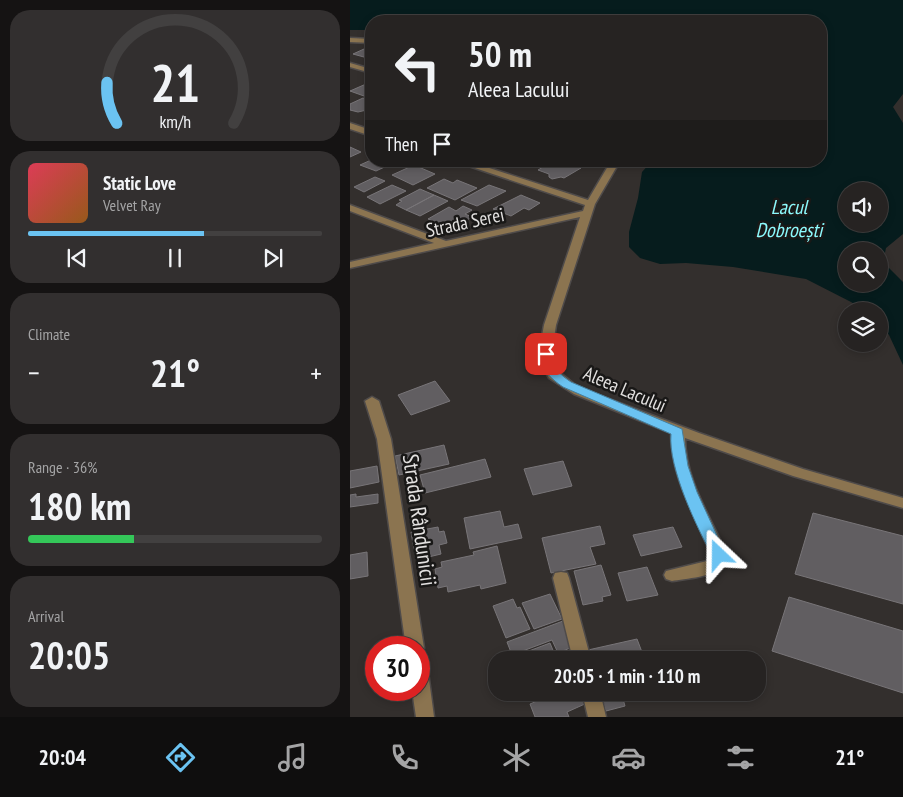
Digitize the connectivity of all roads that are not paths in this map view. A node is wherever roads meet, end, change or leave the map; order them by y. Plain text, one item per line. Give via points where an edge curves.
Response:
1 (350, 40) edge
2 (365, 41) edge
3 (350, 65) edge
4 (365, 69) edge
5 (350, 126) edge
6 (365, 131) edge
7 (475, 167) edge
8 (612, 167) edge
9 (350, 208) edge
10 (588, 208) junction
11 (445, 244) junction
12 (350, 265) edge
13 (372, 401) dead end
14 (678, 432) junction
15 (903, 503) edge
16 (672, 575) dead end
17 (561, 578) dead end
18 (413, 636) edge
19 (580, 651) edge
20 (424, 701) edge
21 (593, 701) edge
22 (426, 717) edge
23 (597, 717) edge

1 - 2 street
3 - 4 street
5 - 6 street
7 - 10 street
8 - 10 street, Aleea Lacului
9 - 11 street
10 - 11 street, Strada Serei
10 - 14 street, Aleea Lacului via 546,339 547,365 567,385
11 - 12 street, Strada Serei
13 - 18 street, Strada Rândunicii via 384,439
14 - 15 street, Aleea Lacului via 793,472
14 - 16 street via 681,466 719,555 718,562 710,567
17 - 19 street
20 - 22 street
21 - 23 street

